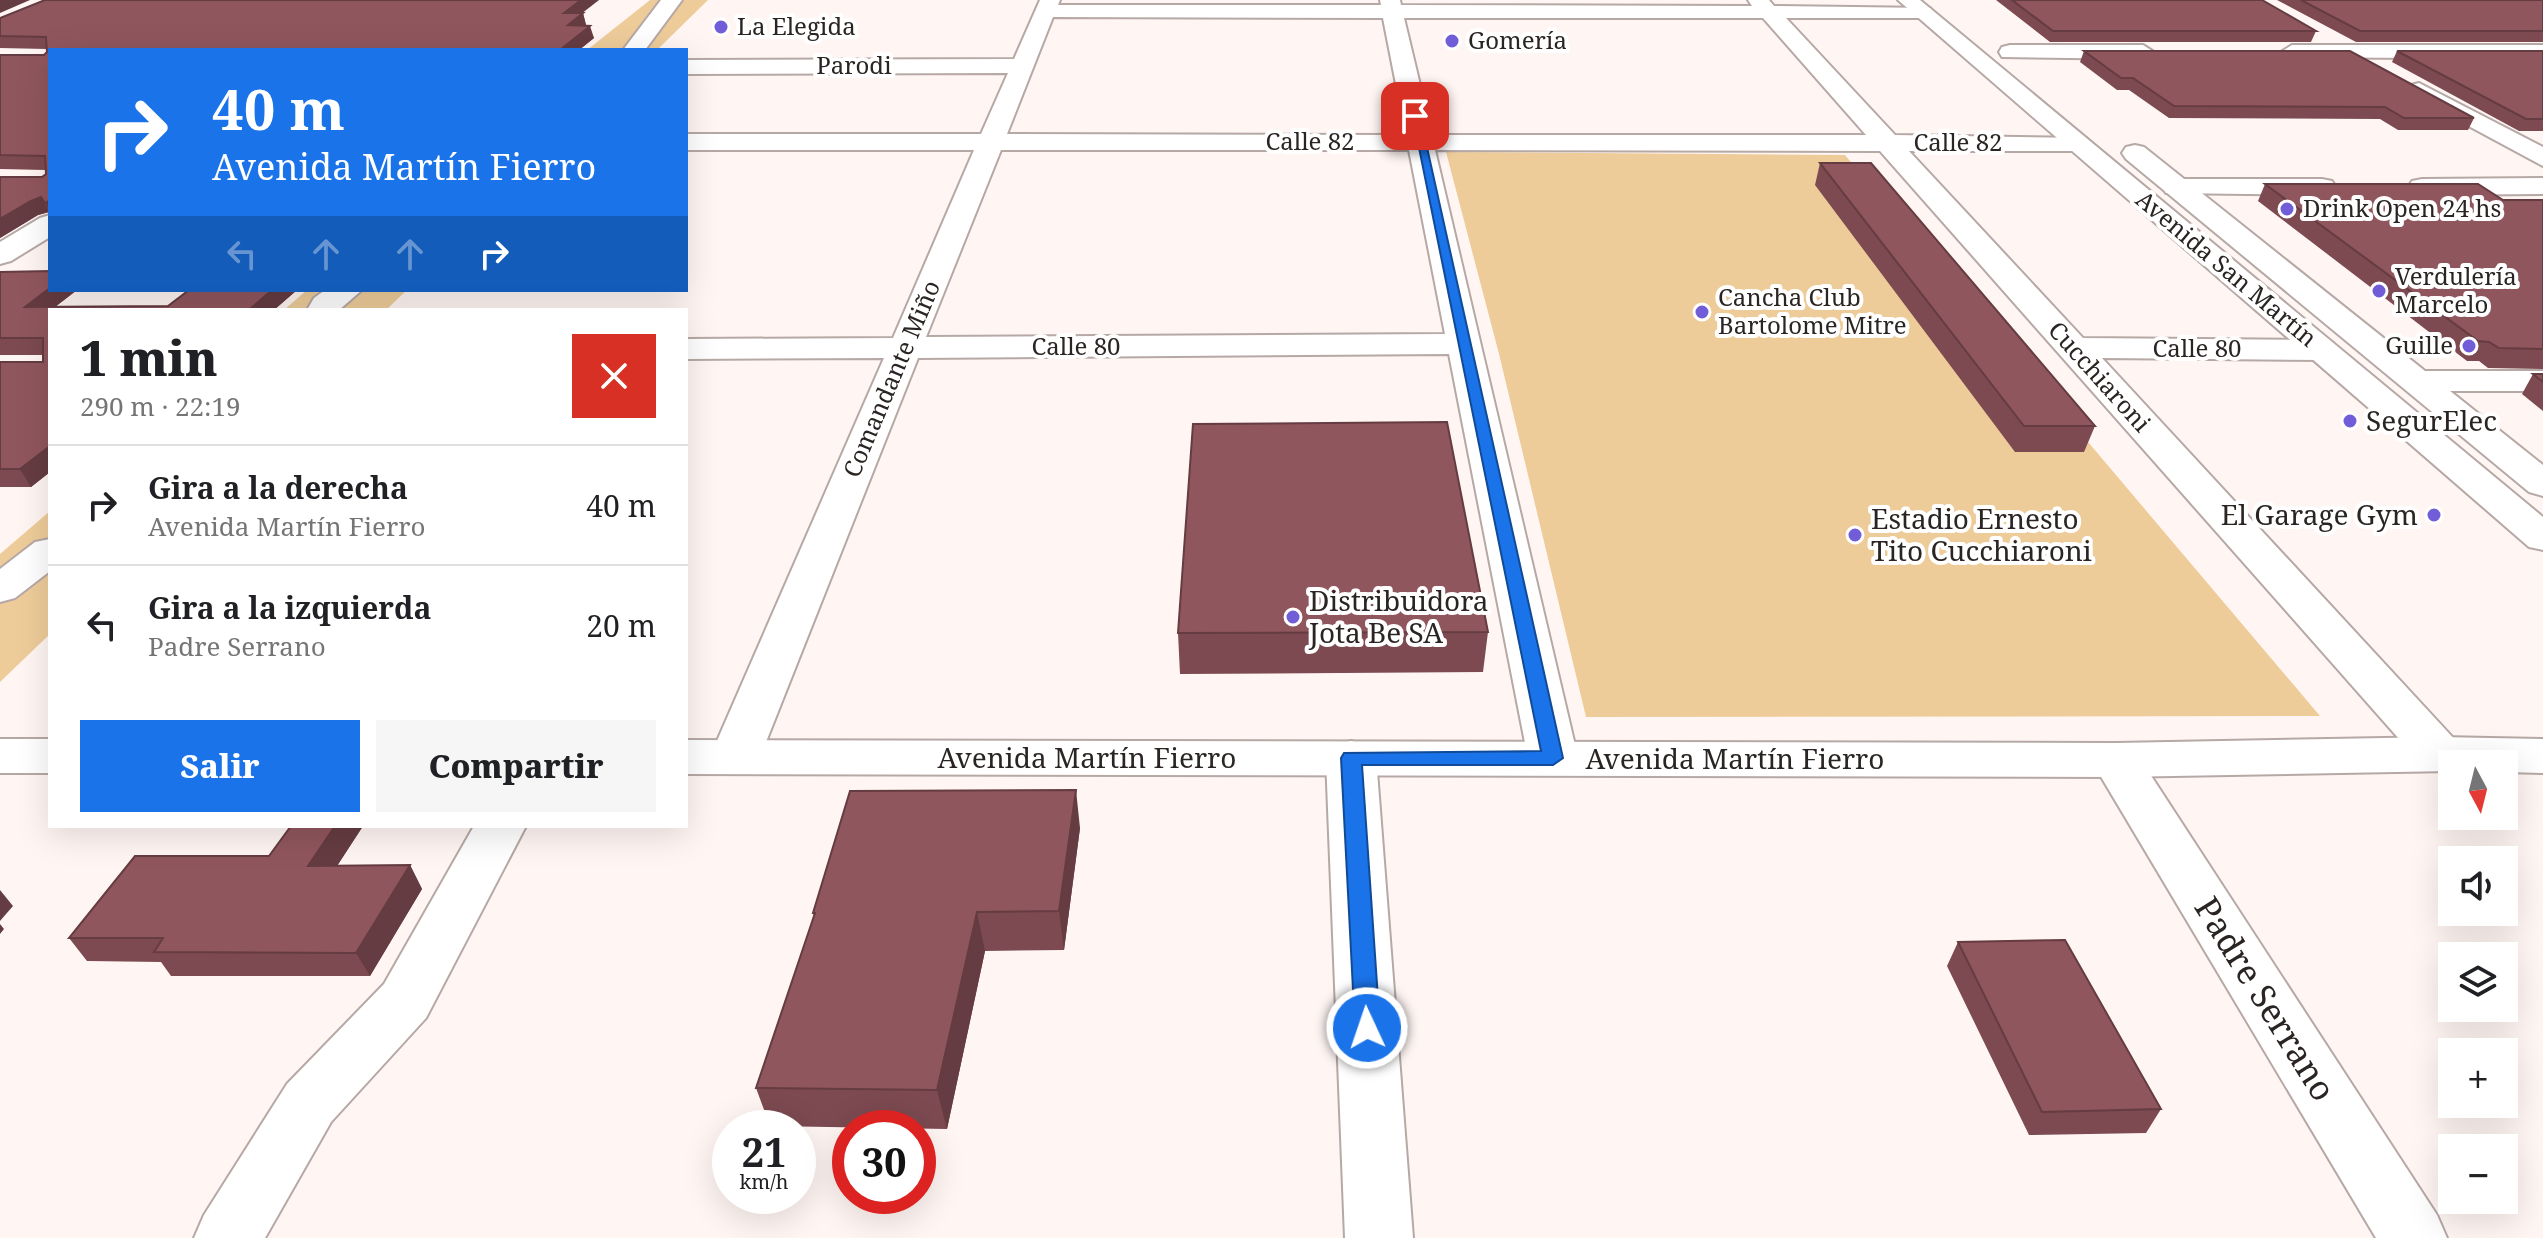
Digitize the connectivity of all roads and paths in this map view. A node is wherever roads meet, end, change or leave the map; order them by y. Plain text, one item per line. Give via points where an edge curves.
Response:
1 (672, 0) edge
2 (1925, 4) edge
3 (1047, 6) edge
4 (1391, 6) edge
5 (1763, 6) edge
6 (2310, 30) edge
7 (636, 48) edge
8 (2010, 52) junction
9 (2165, 52) edge
10 (2273, 52) edge
11 (2350, 52) junction
12 (2543, 52) edge
13 (1022, 66) junction
14 (688, 67) edge
15 (2083, 130) junction
16 (2114, 136) dead end
17 (991, 141) junction
18 (688, 142) edge
19 (1421, 142) junction
20 (1886, 142) junction
21 (2543, 158) edge
22 (2543, 186) edge
23 (2176, 187) junction
24 (2351, 187) edge
25 (2399, 187) edge
26 (48, 225) edge
27 (0, 255) edge
28 (1465, 344) junction
29 (905, 348) junction
30 (2073, 348) junction
31 (688, 349) edge
32 (2321, 350) junction
33 (2416, 381) junction
34 (2543, 381) edge
35 (2543, 484) edge
36 (2543, 538) edge
37 (27, 569) edge
38 (0, 620) edge
39 (2438, 752) edge
40 (2438, 754) edge
41 (0, 756) edge
42 (48, 756) edge
43 (2518, 756) edge
44 (2543, 756) edge
45 (688, 757) edge
46 (735, 757) junction
47 (1351, 758) junction
48 (1553, 758) junction
49 (2116, 760) junction
50 (499, 828) edge
51 (228, 1238) edge
52 (1379, 1238) edge
53 (2413, 1238) edge

1 - 7 street
2 - 5 street
2 - 8 street, Avenida San Martín
2 - 15 street, Avenida San Martín
3 - 4 street
3 - 13 street, Comandante Miño
4 - 5 street
4 - 19 street
5 - 20 street, Cucchiaroni
6 - 11 street
8 - 9 street
8 - 15 street, Avenida San Martín
10 - 11 street
11 - 12 street
11 - 21 street
13 - 14 street, Parodi
13 - 17 street, Comandante Miño
15 - 20 street, Calle 82
15 - 32 street, Avenida San Martín
16 - 23 street, Avenida San Martín
17 - 18 street, Calle 82
17 - 19 street, Calle 82
17 - 29 street, Comandante Miño
19 - 20 street, Calle 82
19 - 28 street
20 - 30 street, Cucchiaroni
22 - 25 street
23 - 24 street
23 - 33 street, Avenida San Martín
26 - 27 street
28 - 29 street, Calle 80
28 - 48 street
29 - 31 street, Calle 80
29 - 46 street, Comandante Miño
30 - 32 street, Calle 80
30 - 39 street, Cucchiaroni
32 - 36 street, Avenida San Martín
33 - 34 street
33 - 35 street, Avenida San Martín
37 - 38 street
40 - 49 street, Avenida Martín Fierro
41 - 42 street
43 - 44 street, Avenida Martín Fierro
45 - 46 street, Avenida Martín Fierro
46 - 47 street, Avenida Martín Fierro
47 - 48 street, Avenida Martín Fierro
47 - 52 street
48 - 49 street, Avenida Martín Fierro
49 - 53 street, Padre Serrano
50 - 51 street via 405,1001 309,1103

